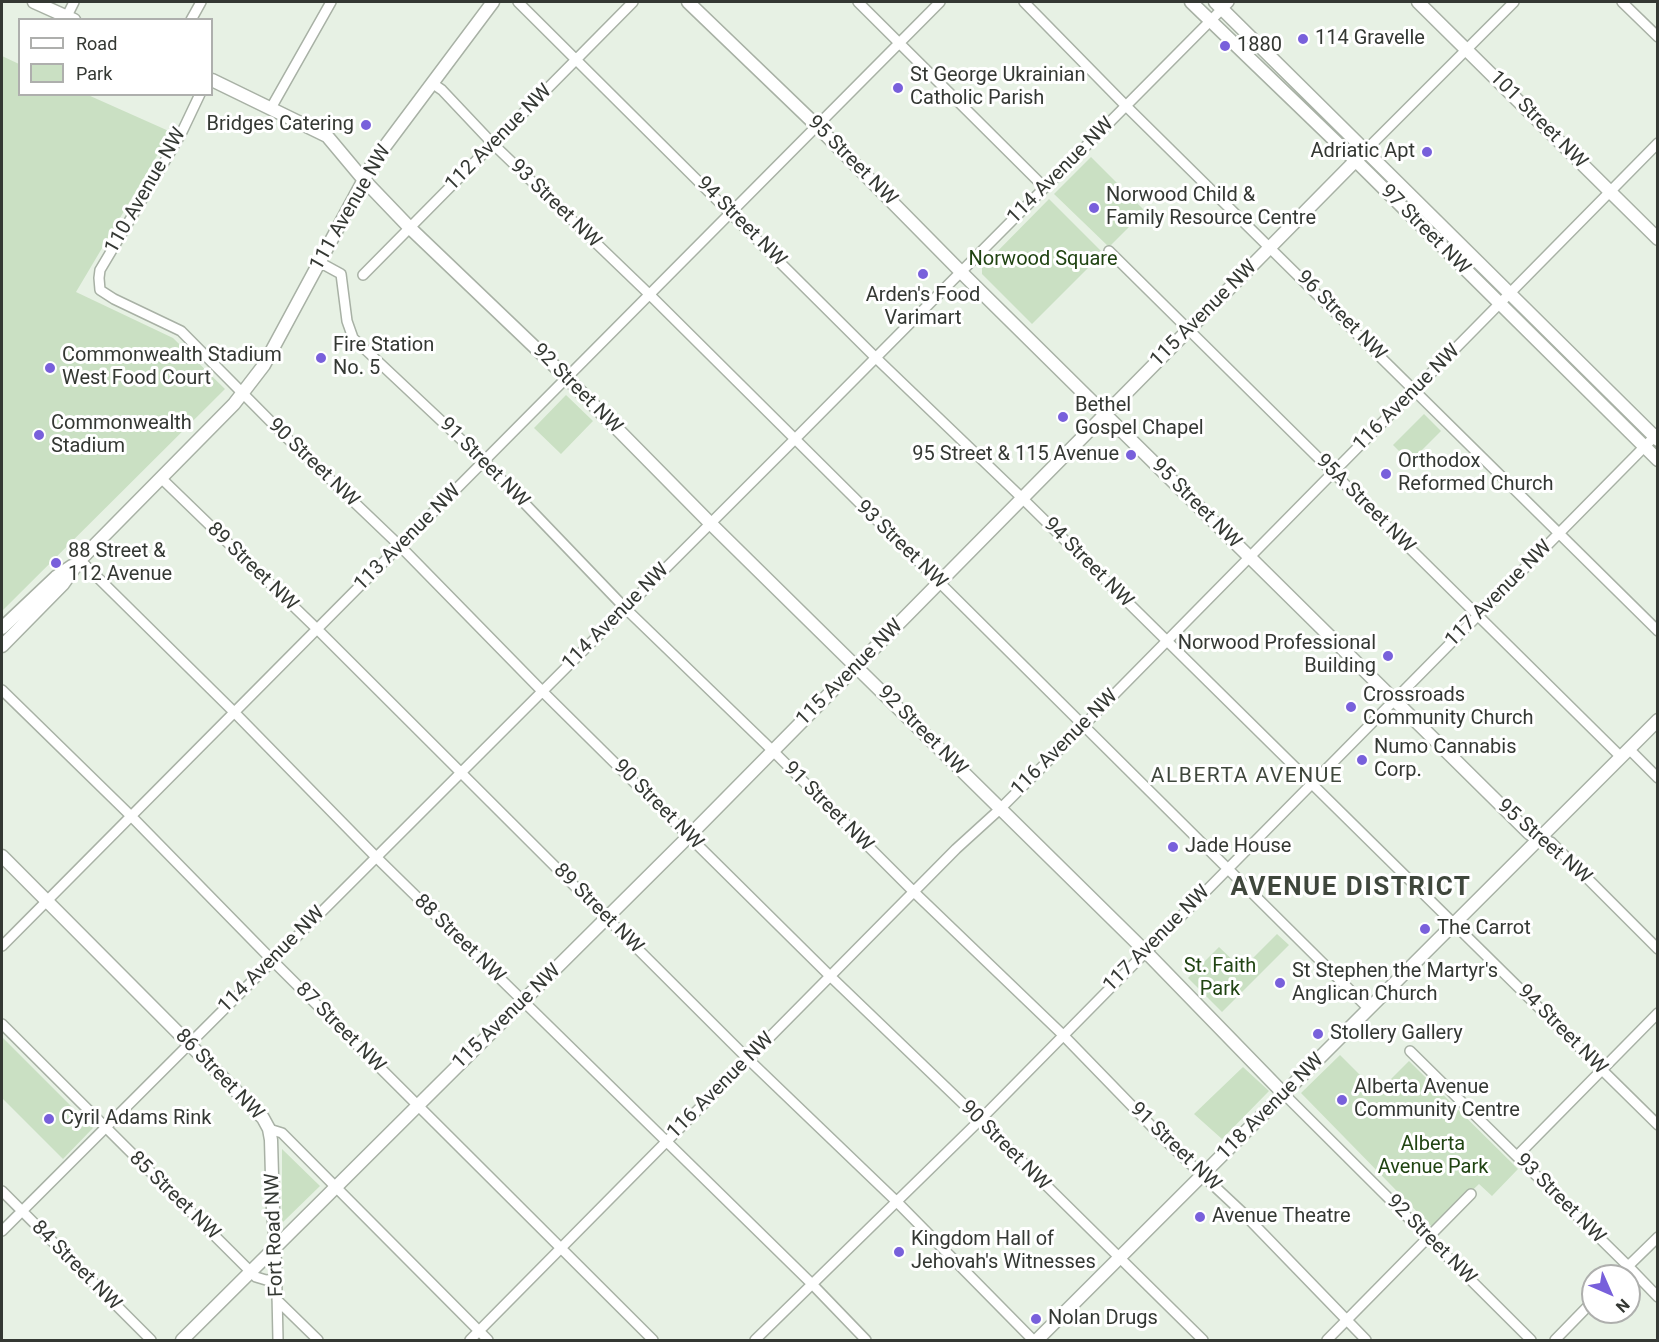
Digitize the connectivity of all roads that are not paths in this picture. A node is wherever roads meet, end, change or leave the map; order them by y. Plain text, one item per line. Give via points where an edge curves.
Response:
1 (34, 2) edge
2 (74, 2) edge
3 (201, 2) edge
4 (331, 2) edge
5 (493, 2) edge
6 (518, 2) edge
7 (633, 2) edge
8 (688, 2) edge
9 (858, 2) edge
10 (940, 2) edge
11 (1024, 2) edge
12 (1191, 2) edge
13 (1418, 2) edge
14 (1514, 2) edge
15 (1622, 2) edge
16 (1222, 4) edge
17 (68, 18) edge
18 (192, 18) edge
19 (1210, 21) junction
20 (1658, 37) edge
21 (899, 42) junction
22 (1467, 50) junction
23 (576, 61) junction
24 (213, 80) edge
25 (432, 83) junction
26 (199, 96) edge
27 (1126, 105) junction
28 (271, 108) junction
29 (818, 126) junction
30 (1658, 143) edge
31 (493, 144) junction
32 (1365, 151) junction
33 (1356, 161) junction
34 (363, 179) junction
35 (1044, 187) junction
36 (1610, 192) junction
37 (732, 212) junction
38 (410, 228) junction
39 (1658, 239) edge
40 (1271, 247) junction
41 (1109, 251) dead end
42 (319, 262) junction
43 (961, 271) junction
44 (363, 275) dead end
45 (100, 290) joint
46 (1510, 294) junction
47 (650, 295) junction
48 (1500, 304) junction
49 (1188, 330) junction
50 (875, 357) junction
51 (567, 378) junction
52 (1415, 390) junction
53 (243, 394) junction
54 (1105, 414) junction
55 (1656, 436) edge
56 (794, 440) junction
57 (1644, 446) junction
58 (1658, 460) edge
59 (484, 461) junction
60 (1333, 473) junction
61 (161, 478) junction
62 (1022, 498) junction
63 (711, 523) junction
64 (1558, 533) junction
65 (400, 546) junction
66 (1250, 557) junction
67 (80, 560) junction
68 (940, 582) junction
69 (626, 608) junction
70 (1478, 615) junction
71 (2, 628) edge
72 (317, 629) junction
73 (1658, 631) edge
74 (1167, 641) junction
75 (2, 646) edge
76 (856, 666) junction
77 (2, 690) edge
78 (542, 691) junction
79 (1394, 700) junction
80 (234, 712) junction
81 (1658, 720) edge
82 (1084, 725) junction
83 (773, 751) junction
84 (1625, 753) junction
85 (460, 773) junction
86 (1658, 778) edge
87 (1311, 783) junction
88 (1000, 809) junction
89 (131, 816) junction
90 (689, 836) junction
91 (1539, 839) junction
92 (2, 856) edge
93 (376, 857) junction
94 (1228, 868) junction
95 (914, 892) junction
96 (46, 900) junction
97 (607, 917) junction
98 (1454, 923) junction
99 (2, 946) edge
100 (1658, 949) edge
101 (1146, 952) junction
102 (272, 960) junction
103 (830, 976) junction
104 (523, 1001) junction
105 (1369, 1009) junction
106 (1658, 1013) edge
107 (2, 1024) edge
108 (1063, 1035) junction
109 (189, 1043) junction
110 (1410, 1051) dead end
111 (748, 1059) junction
112 (1602, 1070) junction
113 (1284, 1094) junction
114 (417, 1105) junction
115 (980, 1120) junction
116 (1658, 1125) edge
117 (104, 1128) junction
118 (269, 1129) junction
119 (666, 1142) junction
120 (1517, 1156) junction
121 (1202, 1176) junction
122 (335, 1187) junction
123 (2, 1191) edge
124 (1471, 1194) dead end
125 (896, 1201) junction
126 (21, 1211) junction
127 (2, 1231) edge
128 (1658, 1237) edge
129 (1429, 1238) junction
130 (276, 1246) junction
131 (560, 1248) junction
132 (1119, 1258) junction
133 (1626, 1264) edge
134 (1630, 1264) edge
135 (251, 1271) junction
136 (276, 1279) junction
137 (1641, 1280) edge
138 (812, 1284) junction
139 (1658, 1298) edge
140 (277, 1300) junction
141 (1581, 1314) edge
142 (1347, 1321) junction
143 (479, 1331) junction
144 (151, 1341) edge
145 (182, 1341) edge
146 (278, 1341) edge
147 (318, 1341) edge
148 (470, 1341) edge
149 (488, 1341) edge
150 (653, 1341) edge
151 (755, 1341) edge
152 (866, 1341) edge
153 (1035, 1341) edge
154 (1203, 1341) edge
155 (1327, 1341) edge
156 (1366, 1341) edge
157 (1531, 1341) edge
158 (1555, 1341) edge

1 - 17 street
2 - 17 street
3 - 18 street
4 - 28 street
5 - 25 street, 111 Avenue NW
6 - 23 street, 94 Street NW
7 - 23 street, 112 Avenue NW
8 - 29 street, 95 Street NW
9 - 21 street
10 - 21 street, 113 Avenue NW
11 - 27 street, 96 Street NW
12 - 19 street, 97 Street NW
13 - 22 street, 101 Street NW
14 - 22 street, 115 Avenue NW
15 - 20 street
16 - 19 street, 114 Avenue NW
16 - 32 street, 97 Street NW
19 - 27 street, 114 Avenue NW
19 - 33 street, 97 Street NW
21 - 29 street, 113 Avenue NW
21 - 35 street
22 - 32 street, 115 Avenue NW
22 - 36 street, 101 Street NW
23 - 31 street, 112 Avenue NW
23 - 37 street, 94 Street NW
24 - 28 street, 92 Street NW
25 - 31 street, 93 Street NW
25 - 34 street, 111 Avenue NW
26 - 45 street, 110 Avenue NW via 181,134 100,270
27 - 35 street, 114 Avenue NW
27 - 40 street, 96 Street NW
28 - 34 street, 92 Street NW via 327,136
29 - 37 street, 113 Avenue NW
29 - 43 street, 95 Street NW
30 - 36 street, 116 Avenue NW
31 - 38 street, 112 Avenue NW
31 - 47 street, 93 Street NW
32 - 33 street, 115 Avenue NW
32 - 46 street, 97 Street NW
33 - 40 street, 115 Avenue NW
33 - 48 street, 97 Street NW
34 - 38 street, 92 Street NW
34 - 42 street, 111 Avenue NW
35 - 43 street, 114 Avenue NW
36 - 39 street, 101 Street NW
36 - 46 street, 116 Avenue NW
37 - 47 street, 113 Avenue NW
37 - 50 street, 94 Street NW
38 - 44 street, 112 Avenue NW
38 - 51 street, 92 Street NW
40 - 49 street, 115 Avenue NW
40 - 52 street, 96 Street NW
41 - 49 street, 95A Street NW
42 - 53 street, 111 Avenue NW via 264,365
42 - 59 street, 91 Street NW via 340,274 353,338
43 - 50 street, 114 Avenue NW
43 - 54 street, 95 Street NW
45 - 53 street, 90 Street NW via 181,331
46 - 48 street, 116 Avenue NW
46 - 55 street, 97 Street NW
47 - 51 street, 113 Avenue NW
47 - 56 street, 93 Street NW
48 - 52 street, 116 Avenue NW
48 - 57 street, 97 Street NW
49 - 54 street, 115 Avenue NW
49 - 60 street, 95A Street NW
50 - 56 street, 114 Avenue NW
50 - 62 street, 94 Street NW
51 - 59 street, 113 Avenue NW
51 - 63 street, 92 Street NW
52 - 60 street, 116 Avenue NW
52 - 64 street, 96 Street NW
53 - 61 street
53 - 65 street, 90 Street NW
54 - 62 street, 115 Avenue NW
54 - 66 street, 95 Street NW
55 - 57 street, 117 Avenue NW
56 - 63 street, 114 Avenue NW
56 - 68 street, 93 Street NW
57 - 58 street, 97 Street NW
57 - 64 street, 117 Avenue NW
59 - 65 street, 113 Avenue NW
59 - 69 street, 91 Street NW
60 - 66 street, 116 Avenue NW
60 - 70 street, 95A Street NW
61 - 67 street
61 - 72 street, 89 Street NW
62 - 68 street, 115 Avenue NW
62 - 74 street, 94 Street NW
63 - 69 street, 114 Avenue NW
63 - 76 street, 92 Street NW
64 - 70 street, 117 Avenue NW
64 - 73 street, 96 Street NW
65 - 72 street, 113 Avenue NW
65 - 78 street, 90 Street NW
66 - 74 street, 116 Avenue NW
66 - 79 street, 95 Street NW
67 - 71 street
67 - 75 street via 63,584
67 - 80 street, 88 Street NW
68 - 76 street, 115 Avenue NW
68 - 82 street, 93 Street NW
69 - 78 street, 114 Avenue NW
69 - 83 street, 91 Street NW
70 - 79 street, 117 Avenue NW
70 - 84 street, 95A Street NW
72 - 80 street, 113 Avenue NW
72 - 85 street, 89 Street NW
74 - 82 street, 116 Avenue NW
74 - 87 street, 94 Street NW
76 - 83 street, 115 Avenue NW
76 - 88 street, 92 Street NW
77 - 89 street, 87 Street NW
78 - 85 street, 114 Avenue NW
78 - 90 street, 90 Street NW
79 - 87 street, 117 Avenue NW
79 - 91 street, 95 Street NW
80 - 89 street, 113 Avenue NW
80 - 93 street, 88 Street NW
81 - 84 street, 118 Avenue NW
82 - 88 street, 116 Avenue NW
82 - 94 street, 93 Street NW
83 - 90 street, 115 Avenue NW
83 - 95 street, 91 Street NW
84 - 86 street, 95A Street NW
84 - 91 street, 118 Avenue NW
85 - 93 street, 114 Avenue NW
85 - 97 street, 89 Street NW
87 - 94 street, 117 Avenue NW
87 - 98 street, 94 Street NW
88 - 95 street, 116 Avenue NW
88 - 101 street, 92 Street NW
89 - 96 street, 113 Avenue NW
89 - 102 street, 87 Street NW
90 - 97 street, 115 Avenue NW
90 - 103 street, 90 Street NW
91 - 98 street, 118 Avenue NW
91 - 100 street, 95 Street NW via 1551,842
92 - 96 street, 86 Street NW
93 - 102 street, 114 Avenue NW
93 - 104 street, 88 Street NW
94 - 101 street, 117 Avenue NW
94 - 105 street, 93 Street NW
95 - 103 street, 116 Avenue NW
95 - 108 street, 91 Street NW
96 - 99 street, 113 Avenue NW
96 - 109 street, 86 Street NW
97 - 104 street, 115 Avenue NW
97 - 111 street, 89 Street NW
98 - 105 street, 118 Avenue NW
98 - 112 street, 94 Street NW
101 - 108 street, 117 Avenue NW
101 - 113 street, 92 Street NW
102 - 109 street, 114 Avenue NW
102 - 114 street, 87 Street NW
103 - 111 street, 116 Avenue NW
103 - 115 street, 90 Street NW
104 - 114 street, 115 Avenue NW
104 - 119 street, 88 Street NW
105 - 113 street, 118 Avenue NW
106 - 112 street
107 - 117 street, 85 Street NW
108 - 115 street, 117 Avenue NW
108 - 121 street, 91 Street NW
109 - 117 street, 114 Avenue NW
109 - 118 street, 86 Street NW via 255,1109
110 - 120 street, 93 Street NW
111 - 119 street, 116 Avenue NW
111 - 125 street, 89 Street NW
112 - 116 street, 94 Street NW
112 - 120 street
113 - 121 street, 118 Avenue NW
113 - 129 street, 92 Street NW
114 - 122 street, 115 Avenue NW
114 - 131 street, 87 Street NW
115 - 125 street, 117 Avenue NW
115 - 132 street, 90 Street NW
117 - 126 street, 114 Avenue NW
117 - 135 street, 85 Street NW
118 - 122 street, 86 Street NW via 282,1133
118 - 130 street, Fort Road NW
119 - 131 street, 116 Avenue NW
119 - 138 street, 88 Street NW
120 - 133 street, 93 Street NW
121 - 132 street, 118 Avenue NW
121 - 142 street, 91 Street NW
122 - 130 street, 115 Avenue NW
122 - 143 street, 86 Street NW
123 - 126 street, 84 Street NW
124 - 129 street
125 - 138 street, 117 Avenue NW
125 - 153 street, 89 Street NW
126 - 127 street, 114 Avenue NW
126 - 144 street, 84 Street NW
128 - 134 street
129 - 142 street
129 - 157 street, 92 Street NW
130 - 135 street, 115 Avenue NW
130 - 136 street, Fort Road NW
131 - 143 street, 116 Avenue NW
131 - 150 street, 87 Street NW
132 - 153 street, 118 Avenue NW
132 - 154 street, 90 Street NW
135 - 136 street, 85 Street NW via 261,1279
135 - 145 street, 115 Avenue NW
136 - 140 street, Fort Road NW
137 - 139 street, 93 Street NW
138 - 151 street, 117 Avenue NW
138 - 152 street, 88 Street NW
140 - 146 street, Fort Road NW
140 - 147 street
141 - 158 street
142 - 155 street
142 - 156 street, 91 Street NW
143 - 148 street, 116 Avenue NW
143 - 149 street, 86 Street NW

